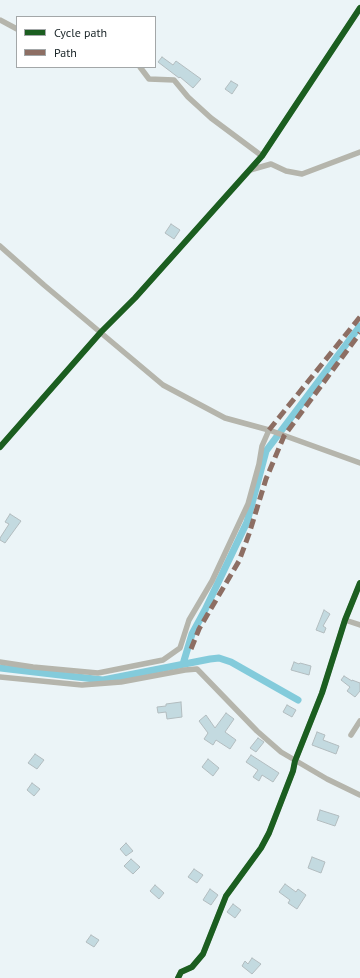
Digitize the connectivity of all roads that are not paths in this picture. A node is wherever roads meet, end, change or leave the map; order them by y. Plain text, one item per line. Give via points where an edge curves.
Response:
1 (360, 8) edge
2 (0, 20) edge
3 (16, 28) edge
4 (141, 68) edge
5 (360, 152) edge
6 (262, 156) junction
7 (249, 170) junction
8 (0, 246) edge
9 (101, 332) junction
10 (269, 430) junction
11 (0, 447) edge
12 (360, 463) edge
13 (360, 583) edge
14 (345, 620) junction
15 (360, 625) edge
16 (0, 662) edge
17 (0, 677) edge
18 (360, 721) edge
19 (351, 735) dead end
20 (295, 761) junction
21 (360, 795) edge
22 (178, 978) edge

1 - 6 street
2 - 3 street
4 - 6 street via 149,79 174,80 211,118
5 - 7 street via 302,174 286,171 271,164
6 - 7 street
7 - 9 street via 135,298
8 - 9 street
9 - 10 street via 163,385 225,418
9 - 11 street
10 - 12 street
10 - 16 street via 262,446 248,504 212,581 189,620 180,648 163,660 98,673
13 - 14 street
14 - 15 street
14 - 20 street via 322,693
17 - 20 street via 82,685 121,682 197,669 257,730
18 - 19 street
20 - 21 street
20 - 22 street via 282,800 261,848 226,896 202,954 192,967 181,972

